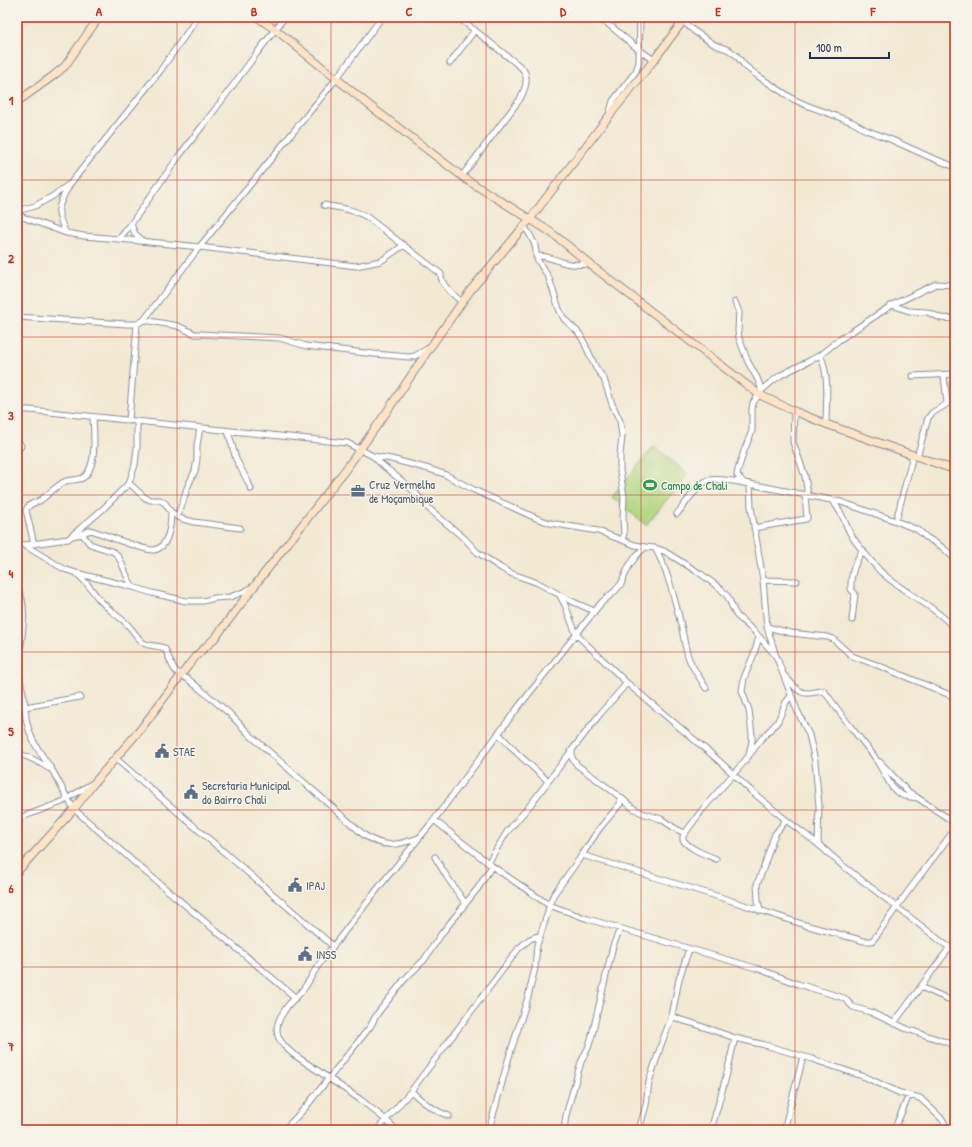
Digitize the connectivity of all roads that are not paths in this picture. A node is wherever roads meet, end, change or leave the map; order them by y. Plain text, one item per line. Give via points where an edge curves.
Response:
1 (99, 17) edge
2 (198, 17) edge
3 (257, 17) edge
4 (285, 17) edge
5 (382, 17) edge
6 (458, 17) edge
7 (596, 17) edge
8 (627, 17) edge
9 (640, 17) edge
10 (684, 18) edge
11 (607, 23) junction
12 (276, 30) junction
13 (475, 30) junction
14 (638, 49) junction
15 (654, 60) junction
16 (450, 62) dead end
17 (337, 78) junction
18 (17, 102) edge
19 (609, 116) junction
20 (953, 166) dead end
21 (462, 176) junction
22 (70, 184) junction
23 (324, 205) dead end
24 (17, 211) edge
25 (17, 216) edge
26 (530, 219) junction
27 (131, 224) junction
28 (524, 226) junction
29 (66, 233) junction
30 (119, 239) junction
31 (143, 241) junction
32 (404, 245) junction
33 (200, 247) junction
34 (536, 256) junction
35 (588, 264) junction
36 (955, 285) edge
37 (462, 302) junction
38 (735, 302) dead end
39 (892, 305) junction
40 (17, 317) edge
41 (955, 319) edge
42 (144, 320) junction
43 (137, 324) junction
44 (429, 349) junction
45 (820, 355) junction
46 (955, 374) edge
47 (944, 375) junction
48 (912, 376) dead end
49 (761, 392) junction
50 (20, 410) edge
51 (794, 411) junction
52 (93, 417) junction
53 (17, 418) edge
54 (129, 421) junction
55 (137, 421) junction
56 (826, 424) junction
57 (200, 428) junction
58 (228, 431) junction
59 (17, 440) edge
60 (360, 450) junction
61 (17, 451) edge
62 (373, 456) junction
63 (916, 456) junction
64 (955, 470) edge
65 (129, 483) junction
66 (744, 483) junction
67 (750, 484) junction
68 (251, 489) dead end
69 (807, 496) junction
70 (831, 501) junction
71 (171, 512) junction
72 (678, 514) dead end
73 (177, 517) junction
74 (896, 521) junction
75 (240, 528) dead end
76 (754, 528) junction
77 (82, 534) junction
78 (72, 536) junction
79 (622, 540) junction
80 (17, 543) edge
81 (34, 544) junction
82 (24, 545) junction
83 (645, 547) junction
84 (655, 548) junction
85 (863, 550) junction
86 (955, 559) edge
87 (76, 574) junction
88 (762, 580) junction
89 (797, 581) dead end
90 (256, 584) junction
91 (133, 587) junction
92 (17, 589) edge
93 (559, 595) junction
94 (594, 611) junction
95 (852, 620) dead end
96 (767, 627) junction
97 (955, 629) edge
98 (576, 634) junction
99 (759, 637) junction
100 (776, 656) junction
101 (783, 674) junction
102 (181, 676) junction
103 (627, 683) junction
104 (706, 688) dead end
105 (791, 696) junction
106 (955, 696) edge
107 (80, 697) dead end
108 (17, 706) edge
109 (25, 707) junction
110 (498, 733) junction
111 (572, 750) junction
112 (17, 753) edge
113 (749, 756) junction
114 (874, 756) junction
115 (115, 758) junction
116 (52, 770) junction
117 (733, 774) junction
118 (548, 780) junction
119 (94, 783) junction
120 (620, 797) junction
121 (918, 798) junction
122 (67, 799) junction
123 (74, 809) junction
124 (17, 819) edge
125 (434, 820) junction
126 (786, 820) junction
127 (955, 823) edge
128 (955, 830) edge
129 (685, 833) junction
130 (419, 837) junction
131 (818, 844) junction
132 (582, 855) junction
133 (435, 857) dead end
134 (716, 859) dead end
135 (490, 865) junction
136 (17, 872) edge
137 (758, 900) junction
138 (465, 903) junction
139 (548, 905) junction
140 (751, 907) junction
141 (897, 907) junction
142 (559, 909) junction
143 (760, 911) junction
144 (546, 916) junction
145 (620, 929) junction
146 (540, 935) junction
147 (333, 946) junction
148 (689, 949) junction
149 (953, 949) edge
150 (921, 987) junction
151 (296, 998) junction
152 (948, 999) dead end
153 (672, 1016) junction
154 (894, 1023) junction
155 (735, 1038) junction
156 (955, 1045) edge
157 (803, 1057) junction
158 (329, 1078) junction
159 (411, 1091) junction
160 (909, 1095) junction
161 (449, 1116) dead end
162 (386, 1120) junction
163 (284, 1130) edge
164 (377, 1130) edge
165 (396, 1130) edge
166 (489, 1130) edge
167 (564, 1130) edge
168 (639, 1130) edge
169 (711, 1130) edge
170 (784, 1130) edge
171 (894, 1130) edge
172 (948, 1130) edge

1 - 18 street via 65,66
2 - 22 street via 160,71
3 - 12 street
4 - 12 street
5 - 17 street
6 - 13 street
7 - 11 street
8 - 11 street
9 - 14 street
10 - 15 street
10 - 20 street via 694,31 708,41 729,50 758,76 798,102 852,122
11 - 14 street
12 - 17 street
12 - 27 street via 179,156
13 - 16 street
13 - 21 street via 524,70 527,78 526,86 509,115
14 - 15 street
14 - 19 street via 639,62 636,71 614,101
15 - 19 street
17 - 21 street
17 - 33 street
19 - 26 street
21 - 26 street
22 - 24 street via 35,206
22 - 29 street via 60,201 58,212
23 - 32 street via 360,212
25 - 29 street
26 - 28 street
26 - 35 street via 568,245
27 - 30 street
27 - 31 street via 135,234
28 - 34 street via 534,245
28 - 37 street
29 - 30 street
30 - 31 street
31 - 33 street
32 - 33 street via 381,261 356,266
32 - 37 street via 440,274 443,283
33 - 42 street
34 - 35 street via 542,255 572,264
34 - 79 street via 549,278 564,319 582,338 604,379 620,421 620,471 624,497
35 - 49 street
36 - 39 street via 936,284
37 - 44 street
38 - 49 street via 739,312 739,338
39 - 41 street via 909,311 927,312 941,318
39 - 45 street
40 - 43 street
42 - 43 street
42 - 44 street via 178,326 195,334 280,338 306,346 374,354 410,357
43 - 54 street
44 - 60 street
45 - 49 street via 781,375
45 - 56 street via 826,379
46 - 47 street
47 - 48 street
47 - 63 street via 947,404 928,418
49 - 51 street
49 - 66 street via 753,403 752,431 737,475
50 - 52 street
50 - 53 street
51 - 56 street
51 - 69 street via 793,442 805,476
52 - 54 street
52 - 81 street via 94,446 88,473 82,478 62,484 26,508
54 - 55 street
55 - 57 street
55 - 65 street via 135,465
56 - 63 street
57 - 58 street
57 - 73 street via 196,445 195,471
58 - 60 street via 347,443
58 - 68 street via 236,459
59 - 61 street via 21,446
60 - 62 street
60 - 90 street
62 - 79 street via 444,474 550,523 598,531
62 - 93 street via 414,491 477,552 501,568 538,583
63 - 64 street
63 - 74 street
65 - 71 street via 144,497 165,503
65 - 78 street
66 - 67 street
66 - 72 street via 710,480 701,486
67 - 69 street
67 - 76 street
69 - 70 street
69 - 76 street via 806,519
70 - 74 street
70 - 85 street via 839,508 850,532
71 - 73 street
71 - 77 street via 169,534 154,550 91,530
73 - 75 street via 194,522
74 - 86 street via 918,530
76 - 88 street
77 - 78 street
77 - 91 street via 90,544 114,552 120,558
78 - 81 street via 63,540
79 - 83 street
80 - 82 street
81 - 82 street
82 - 87 street
83 - 84 street
83 - 94 street via 629,566 620,584
84 - 99 street via 664,551 721,589 737,616
84 - 104 street via 668,577 689,660
85 - 95 street via 857,559 851,582 855,597
85 - 97 street via 890,580 936,611
87 - 91 street
87 - 102 street via 112,612 127,623 141,641 149,646 163,647 172,667
88 - 89 street
88 - 96 street
90 - 91 street via 230,597 203,601 186,601
90 - 102 street via 215,638 196,656
92 - 109 street via 23,605 19,670
93 - 94 street
93 - 98 street
94 - 98 street
96 - 100 street
96 - 106 street via 791,634 833,639 852,656
98 - 103 street
98 - 110 street
99 - 100 street
99 - 113 street via 742,691 749,710 752,735
100 - 101 street
101 - 105 street
101 - 114 street via 800,692 824,691
102 - 115 street
102 - 130 street via 229,713 343,818 373,841 398,844
103 - 111 street
103 - 117 street
105 - 113 street via 778,721
105 - 131 street via 809,735 815,761 819,806
107 - 109 street
108 - 109 street
109 - 116 street via 32,740
110 - 118 street
110 - 125 street
111 - 118 street
111 - 120 street via 572,758 577,765
112 - 116 street via 28,756
113 - 117 street
114 - 121 street via 906,790
114 - 121 street via 897,792 908,798
115 - 119 street
115 - 147 street
116 - 122 street
117 - 126 street
117 - 129 street
118 - 135 street via 507,832
119 - 122 street
119 - 123 street
120 - 129 street via 642,813 661,819
120 - 132 street via 620,804
121 - 127 street
122 - 123 street
122 - 124 street
123 - 136 street
123 - 151 street
125 - 130 street
125 - 135 street
126 - 131 street
126 - 137 street via 775,834 757,884
128 - 141 street
129 - 134 street via 685,843
130 - 147 street
131 - 141 street
132 - 139 street
132 - 140 street
133 - 138 street
135 - 138 street via 478,888
135 - 139 street
137 - 140 street
137 - 143 street
138 - 158 street via 424,960 404,980
139 - 142 street
139 - 144 street
140 - 143 street
141 - 143 street via 869,942
141 - 149 street
142 - 144 street
142 - 145 street
144 - 146 street
145 - 148 street
145 - 167 street via 613,946 591,1039 579,1068
146 - 159 street via 519,948
146 - 166 street via 528,997
147 - 151 street
148 - 153 street via 679,979
148 - 154 street via 759,969 844,998 853,1006
149 - 150 street
150 - 152 street
150 - 154 street
151 - 158 street via 289,1003 280,1019 278,1036 293,1054
153 - 155 street
153 - 168 street via 649,1082
154 - 156 street
155 - 157 street
155 - 169 street
157 - 160 street via 866,1077
157 - 170 street
158 - 162 street
158 - 163 street
159 - 161 street via 419,1099
159 - 162 street
160 - 171 street
160 - 172 street via 924,1101 942,1119
162 - 164 street
162 - 165 street

